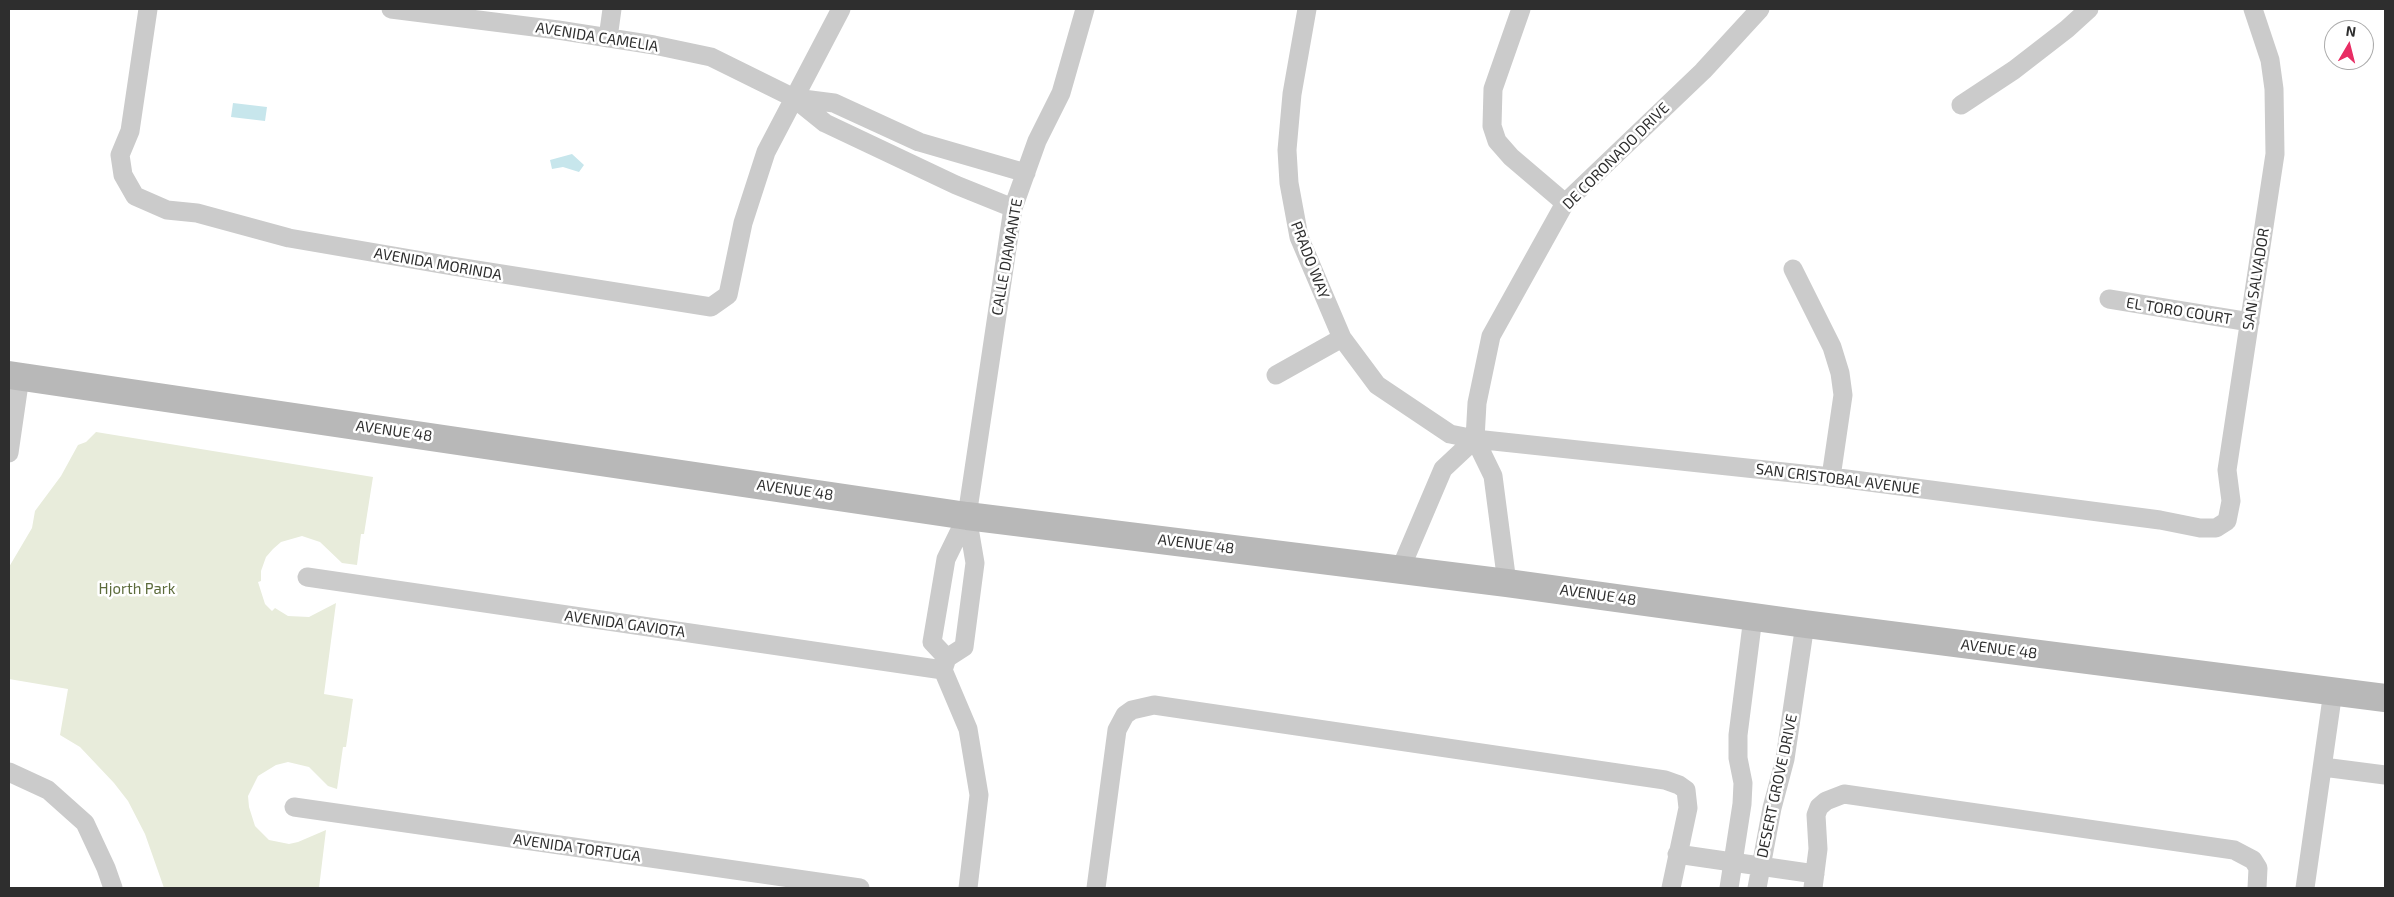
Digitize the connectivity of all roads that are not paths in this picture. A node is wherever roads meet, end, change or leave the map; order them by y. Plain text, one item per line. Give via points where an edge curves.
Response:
1 (148, 9) edge
2 (391, 9) edge
3 (612, 9) edge
4 (841, 9) edge
5 (1085, 9) edge
6 (1307, 9) edge
7 (1521, 9) edge
8 (1760, 9) edge
9 (2089, 9) edge
10 (2253, 9) edge
11 (608, 38) junction
12 (794, 98) junction
13 (1961, 105) dead end
14 (940, 148) junction
15 (930, 173) junction
16 (1026, 173) junction
17 (1565, 203) junction
18 (1013, 208) junction
19 (1793, 269) dead end
20 (2109, 299) dead end
21 (2250, 322) junction
22 (1342, 338) junction
23 (1276, 375) dead end
24 (14, 376) edge
25 (1475, 439) junction
26 (9, 453) edge
27 (1831, 477) junction
28 (967, 516) junction
29 (2200, 528) joint
30 (1400, 570) junction
31 (307, 578) dead end
32 (1507, 583) junction
33 (1753, 617) junction
34 (1805, 624) junction
35 (945, 664) junction
36 (2333, 691) junction
37 (2385, 698) edge
38 (2323, 767) junction
39 (9, 772) edge
40 (2385, 775) edge
41 (1742, 804) junction
42 (294, 807) dead end
43 (1772, 808) junction
44 (1677, 854) junction
45 (1733, 863) junction
46 (1760, 867) junction
47 (1814, 881) edge
48 (1677, 887) edge
49 (113, 888) edge
50 (860, 888) edge
51 (968, 888) edge
52 (1096, 888) edge
53 (1728, 888) edge
54 (1756, 888) edge
55 (2257, 888) edge
56 (2305, 888) edge

1 - 12 street, AVENIDA MORINDA via 130,132 120,155 123,175 135,196 167,210 197,213 290,238 711,307 728,295 743,224 766,152
2 - 11 street, AVENIDA CAMELIA
3 - 11 street
4 - 12 street, AVENIDA MORINDA
5 - 16 street, CALLE DIAMANTE via 1061,93
6 - 22 street, PRADO WAY via 1292,94 1287,150 1289,183 1299,238
7 - 17 street via 1493,89 1492,126 1497,141 1511,157
8 - 17 street, DE CORONADO DRIVE via 1703,71
9 - 13 street via 2014,70
10 - 21 street, SAN SALVADOR via 2270,60 2275,154
11 - 12 street, AVENIDA CAMELIA via 711,57
12 - 14 street, AVENIDA CAMELIA via 834,103 919,142
12 - 15 street, AVENIDA CAMELIA via 825,123
14 - 15 street
14 - 16 street, AVENIDA CAMELIA
15 - 18 street, AVENIDA CAMELIA
16 - 18 street, CALLE DIAMANTE
17 - 25 street, DE CORONADO DRIVE via 1491,336 1476,403
18 - 28 street, CALLE DIAMANTE
19 - 27 street via 1832,347 1840,373 1843,395
20 - 21 street, EL TORO COURT
21 - 29 street, SAN SALVADOR via 2227,470 2231,500 2227,521 2216,528
22 - 23 street
22 - 25 street, PRADO WAY via 1377,385 1450,434
24 - 26 street
24 - 28 main road, AVENUE 48
25 - 27 street, SAN CRISTOBAL AVENUE
25 - 30 street via 1443,469
25 - 32 street, DE CORONADO DRIVE via 1493,476
27 - 29 street, SAN CRISTOBAL AVENUE
28 - 30 main road, AVENUE 48
28 - 35 street via 946,560 932,642
28 - 35 street via 975,563 964,647
30 - 32 main road, AVENUE 48
31 - 35 street, AVENIDA GAVIOTA
32 - 33 main road, AVENUE 48
33 - 34 main road, AVENUE 48
33 - 41 street, DESERT GROVE DRIVE via 1738,735
34 - 36 main road, AVENUE 48
34 - 43 street, DESERT GROVE DRIVE via 1785,759
35 - 51 street via 968,729 979,795
36 - 37 main road, AVENUE 48
36 - 38 street
38 - 40 street
38 - 56 street
39 - 49 street via 48,790 85,823
41 - 43 street
41 - 45 street, DESERT GROVE DRIVE
42 - 50 street, AVENIDA TORTUGA
43 - 46 street, DESERT GROVE DRIVE
44 - 45 street
44 - 48 street
44 - 52 street via 1688,797 1686,790 1665,780 1154,705 1132,710 1117,730
45 - 46 street
45 - 53 street, DESERT GROVE DRIVE
46 - 47 street
46 - 54 street, DESERT GROVE DRIVE
47 - 55 street via 1819,806 1844,794 2234,850 2253,860 2258,868

